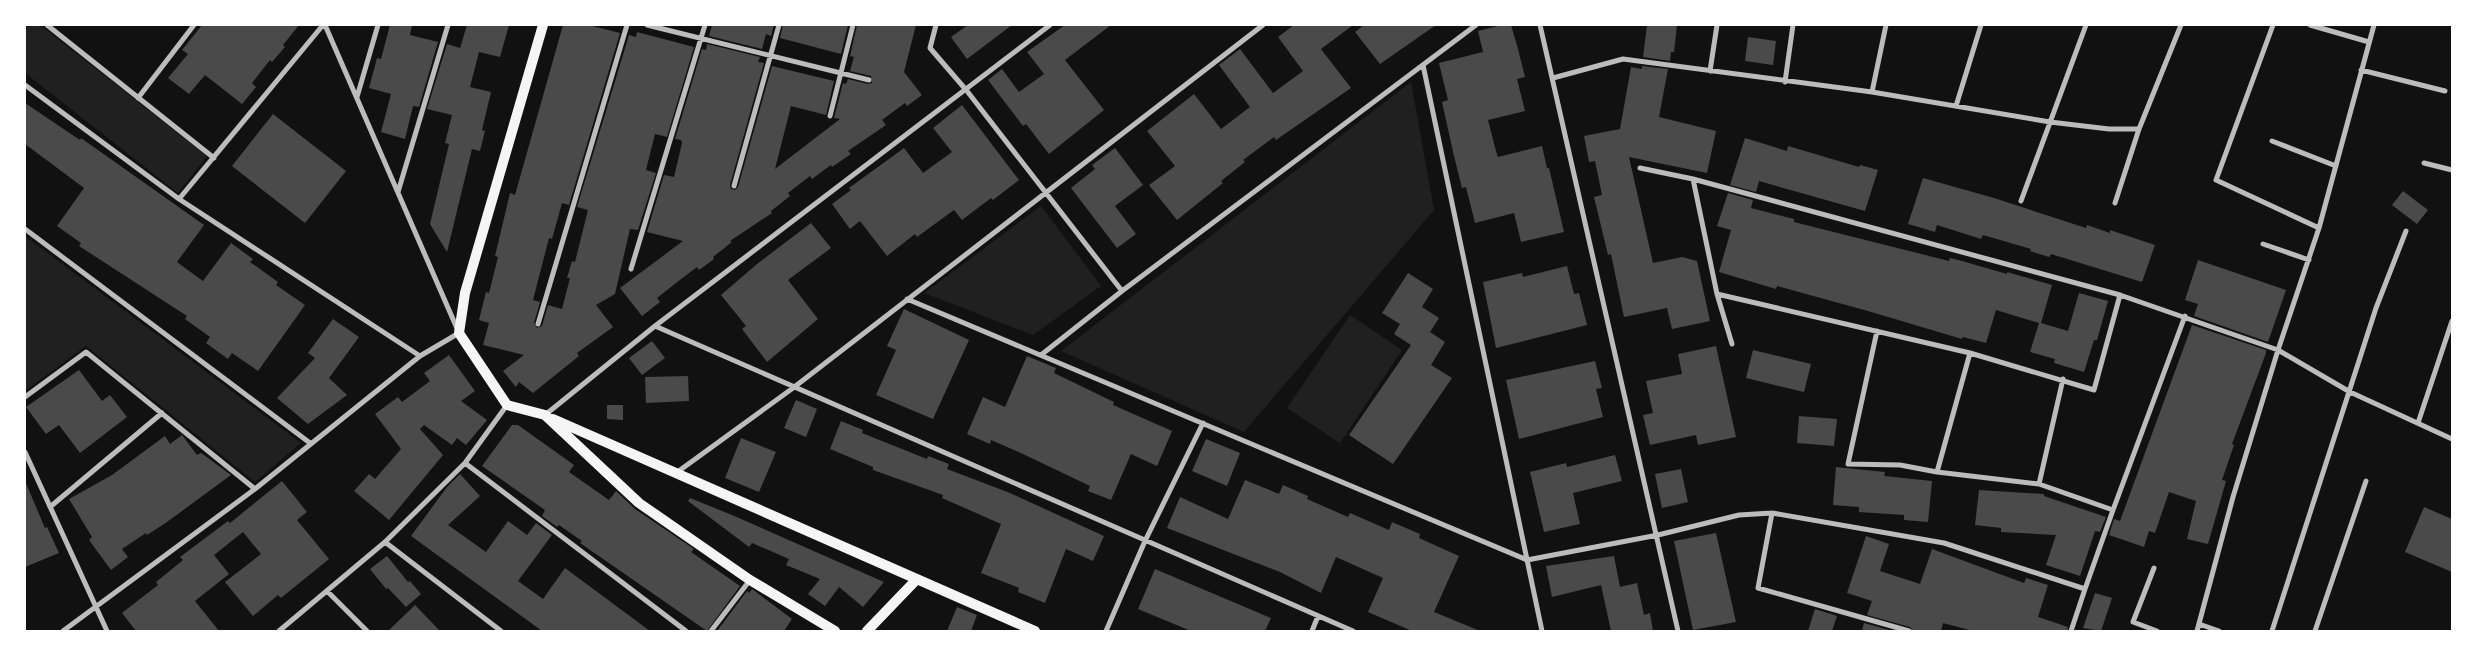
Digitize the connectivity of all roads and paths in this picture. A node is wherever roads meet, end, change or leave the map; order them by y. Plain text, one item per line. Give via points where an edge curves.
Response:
1 (47, 25) edge
2 (194, 25) edge
3 (324, 25) edge
4 (378, 25) edge
5 (448, 25) edge
6 (543, 25) edge
7 (627, 25) edge
8 (647, 25) edge
9 (706, 25) edge
10 (779, 25) edge
11 (853, 25) edge
12 (936, 25) edge
13 (1050, 25) edge
14 (1263, 25) edge
15 (1476, 25) edge
16 (1540, 25) edge
17 (1717, 25) edge
18 (1793, 25) edge
19 (1886, 25) edge
20 (1981, 25) edge
21 (2086, 25) edge
22 (2181, 25) edge
23 (2274, 25) edge
24 (2310, 25) edge
25 (2374, 25) edge
26 (702, 38) junction
27 (2369, 42) junction
28 (770, 55) junction
29 (1424, 65) junction
30 (2361, 70) junction
31 (1710, 71) junction
32 (841, 73) junction
33 (1553, 78) junction
34 (869, 80) dead end
35 (1785, 82) junction
36 (25, 85) edge
37 (967, 91) junction
38 (2445, 91) dead end
39 (1872, 92) junction
40 (357, 97) junction
41 (138, 98) junction
42 (1956, 106) junction
43 (830, 116) dead end
44 (2050, 122) junction
45 (2139, 129) junction
46 (2272, 141) dead end
47 (214, 158) junction
48 (2424, 163) dead end
49 (2336, 166) junction
50 (1640, 168) dead end
51 (2452, 170) edge
52 (1693, 179) junction
53 (734, 186) dead end
54 (398, 192) junction
55 (1045, 192) junction
56 (179, 198) junction
57 (2021, 201) dead end
58 (2115, 203) dead end
59 (2319, 228) junction
60 (25, 230) edge
61 (2406, 231) dead end
62 (2263, 244) dead end
63 (2309, 260) junction
64 (631, 269) dead end
65 (1122, 291) junction
66 (1717, 294) junction
67 (2120, 295) junction
68 (907, 298) junction
69 (2184, 316) junction
70 (2452, 321) edge
71 (538, 324) dead end
72 (655, 326) junction
73 (1877, 331) junction
74 (459, 333) junction
75 (1732, 344) dead end
76 (2278, 350) junction
77 (1970, 353) junction
78 (1041, 355) junction
79 (420, 356) junction
80 (2063, 379) junction
81 (793, 388) junction
82 (2350, 392) junction
83 (25, 397) edge
84 (507, 405) junction
85 (162, 413) junction
86 (545, 415) junction
87 (1203, 423) junction
88 (2418, 423) junction
89 (2452, 439) edge
90 (310, 443) junction
91 (25, 452) edge
92 (465, 463) junction
93 (1937, 472) junction
94 (676, 473) junction
95 (2366, 481) dead end
96 (2039, 484) junction
97 (255, 489) junction
98 (50, 507) junction
99 (2113, 510) junction
100 (1772, 513) junction
101 (1658, 535) junction
102 (1145, 541) junction
103 (385, 542) junction
104 (1527, 560) junction
105 (2154, 568) dead end
106 (917, 579) junction
107 (750, 580) junction
108 (2085, 589) junction
109 (327, 591) junction
110 (96, 607) junction
111 (1318, 616) junction
112 (2199, 624) junction
113 (63, 631) edge
114 (107, 631) edge
115 (279, 631) edge
116 (367, 631) edge
117 (501, 631) edge
118 (686, 631) edge
119 (711, 631) edge
120 (835, 631) edge
121 (867, 631) edge
122 (1034, 631) edge
123 (1106, 631) edge
124 (1312, 631) edge
125 (1352, 631) edge
126 (1542, 631) edge
127 (1678, 631) edge
128 (1909, 631) edge
129 (2071, 631) edge
130 (2157, 631) edge
131 (2197, 631) edge
132 (2219, 631) edge
133 (2272, 631) edge
134 (2315, 631) edge

1 - 41 street
2 - 41 street
3 - 40 street
3 - 47 street
4 - 40 street
5 - 54 street
6 - 74 main road via 465,293
7 - 71 street
8 - 26 street
9 - 26 street
10 - 28 street
11 - 32 street
12 - 37 street via 930,48
13 - 37 street
14 - 55 street
15 - 29 street
16 - 33 street
17 - 31 street
18 - 35 street
19 - 39 street
20 - 42 street
21 - 44 street
22 - 45 street
23 - 59 street via 2216,180
24 - 27 street
25 - 27 street
26 - 28 street
26 - 64 street
27 - 30 street
28 - 32 street
28 - 53 street
29 - 65 street
29 - 104 street
30 - 38 street
30 - 49 street
31 - 33 street via 1623,59
31 - 35 street
32 - 34 street
32 - 43 street
33 - 101 street
35 - 39 street
36 - 56 street
37 - 55 street
37 - 72 street
39 - 42 street
40 - 54 street
41 - 47 street
42 - 44 street
44 - 45 street
44 - 57 street
45 - 58 street
46 - 49 street
47 - 56 street
48 - 51 street
49 - 59 street
50 - 52 street
52 - 66 street
52 - 67 street
54 - 74 street
55 - 65 street
55 - 68 street
56 - 79 street
59 - 63 street
60 - 90 street
61 - 82 street via 2376,308
62 - 63 street
63 - 76 street
65 - 78 street
66 - 73 street
66 - 75 street
67 - 69 street
67 - 80 street via 2094,390
68 - 78 street
68 - 81 street
69 - 76 street
69 - 99 street
70 - 88 street
72 - 81 street
72 - 86 street
73 - 77 street
73 - 93 street via 1848,464 1900,465
74 - 79 street
74 - 84 main road
76 - 82 street
76 - 112 street
77 - 80 street
77 - 93 street
78 - 87 street
79 - 90 street
80 - 96 street
81 - 94 street
81 - 102 street
82 - 88 street
82 - 133 street
83 - 85 street via 86,352
84 - 86 main road
84 - 92 street
85 - 97 street
85 - 98 street
86 - 94 main road
86 - 107 main road via 639,503
87 - 102 street
87 - 104 street
88 - 89 street
90 - 97 street
91 - 98 street
92 - 103 street
92 - 118 street
93 - 96 street
94 - 106 main road
95 - 134 street
96 - 99 street
97 - 110 street
98 - 110 street
99 - 108 street
100 - 101 street via 1739,516
100 - 108 street via 1944,543
100 - 128 street via 1758,588
101 - 104 street
101 - 127 street
102 - 111 street
102 - 123 street
103 - 109 street
103 - 117 street
104 - 126 street
105 - 130 street via 2133,622
106 - 121 main road
106 - 122 main road
107 - 119 street
107 - 120 main road
108 - 129 street
109 - 115 street
109 - 116 street
110 - 113 street
110 - 114 street
111 - 124 street
111 - 125 street
112 - 131 street
112 - 132 street

